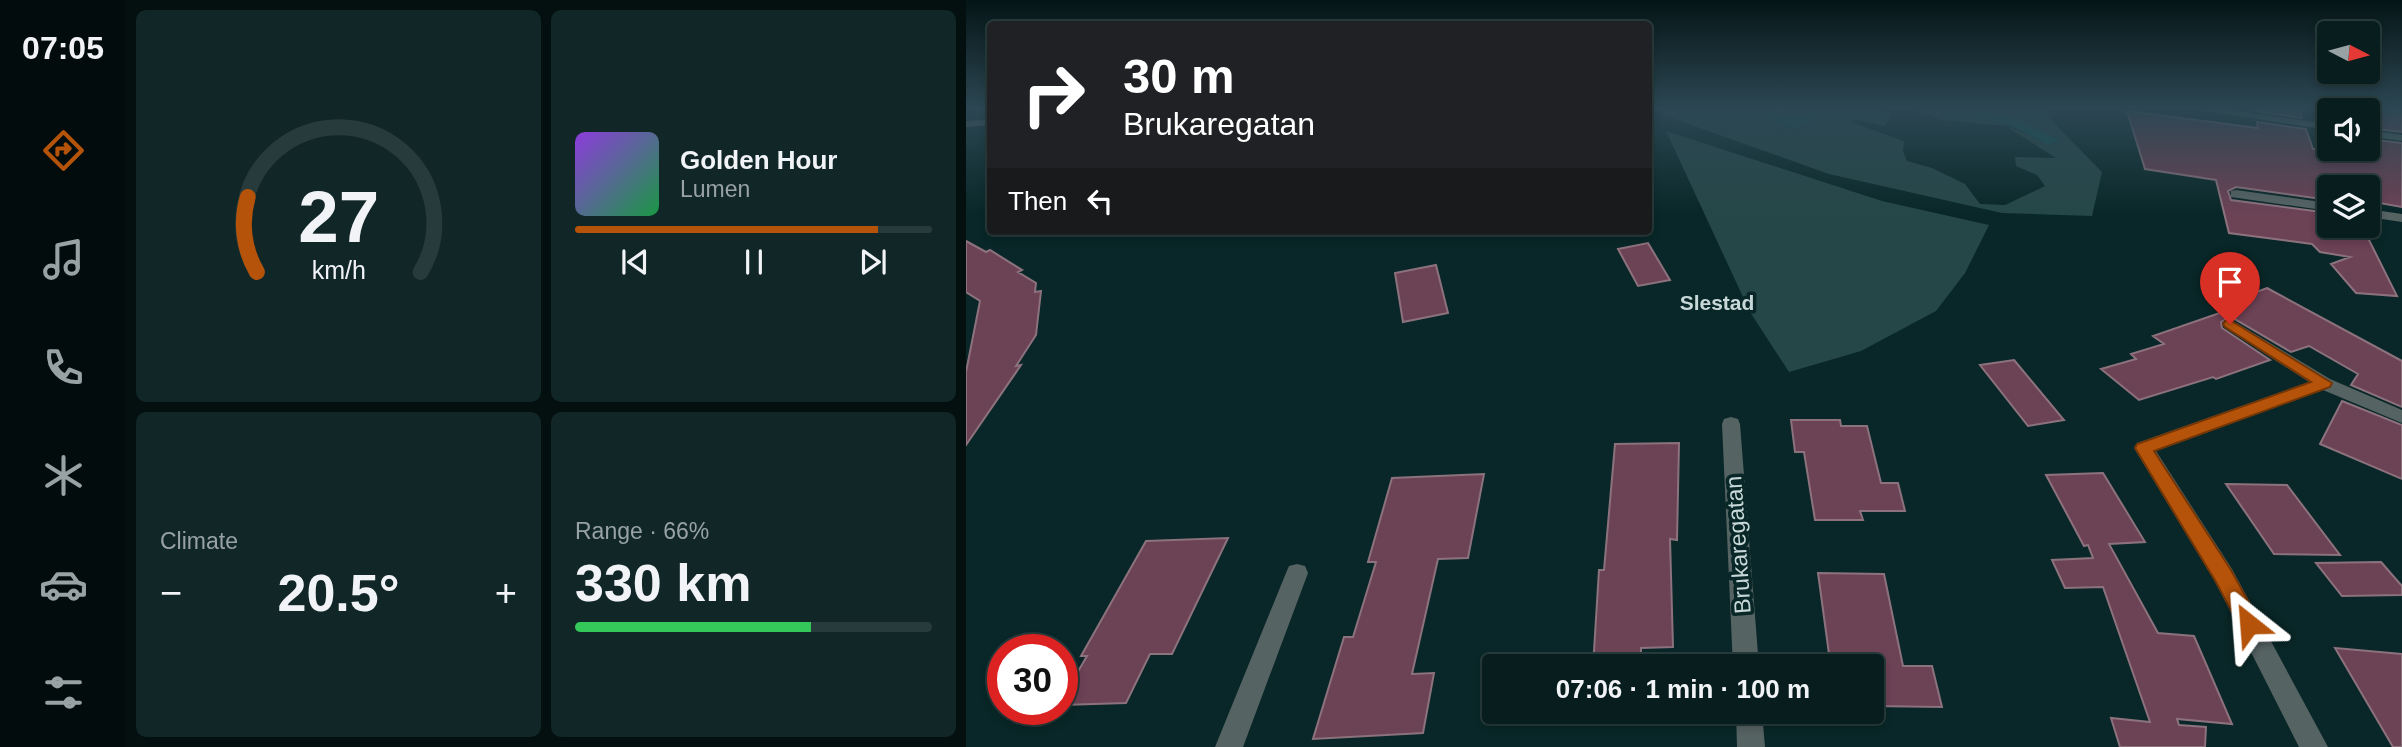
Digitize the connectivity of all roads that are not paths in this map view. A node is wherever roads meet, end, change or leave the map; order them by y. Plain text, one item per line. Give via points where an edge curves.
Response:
1 (2236, 194) dead end
2 (2317, 205) edge
3 (2380, 215) edge
4 (2402, 218) edge
5 (2230, 324) dead end
6 (2324, 383) junction
7 (2402, 417) edge
8 (1731, 424) dead end
9 (1297, 573) dead end
10 (1745, 654) edge
11 (1750, 724) edge
12 (1229, 747) edge
13 (1751, 747) edge
14 (2314, 747) edge

1 - 2 street
3 - 4 street
5 - 6 street
6 - 7 street
6 - 14 street via 2144,448 2224,576
8 - 10 street, Brukaregatan
9 - 12 street
11 - 13 street

